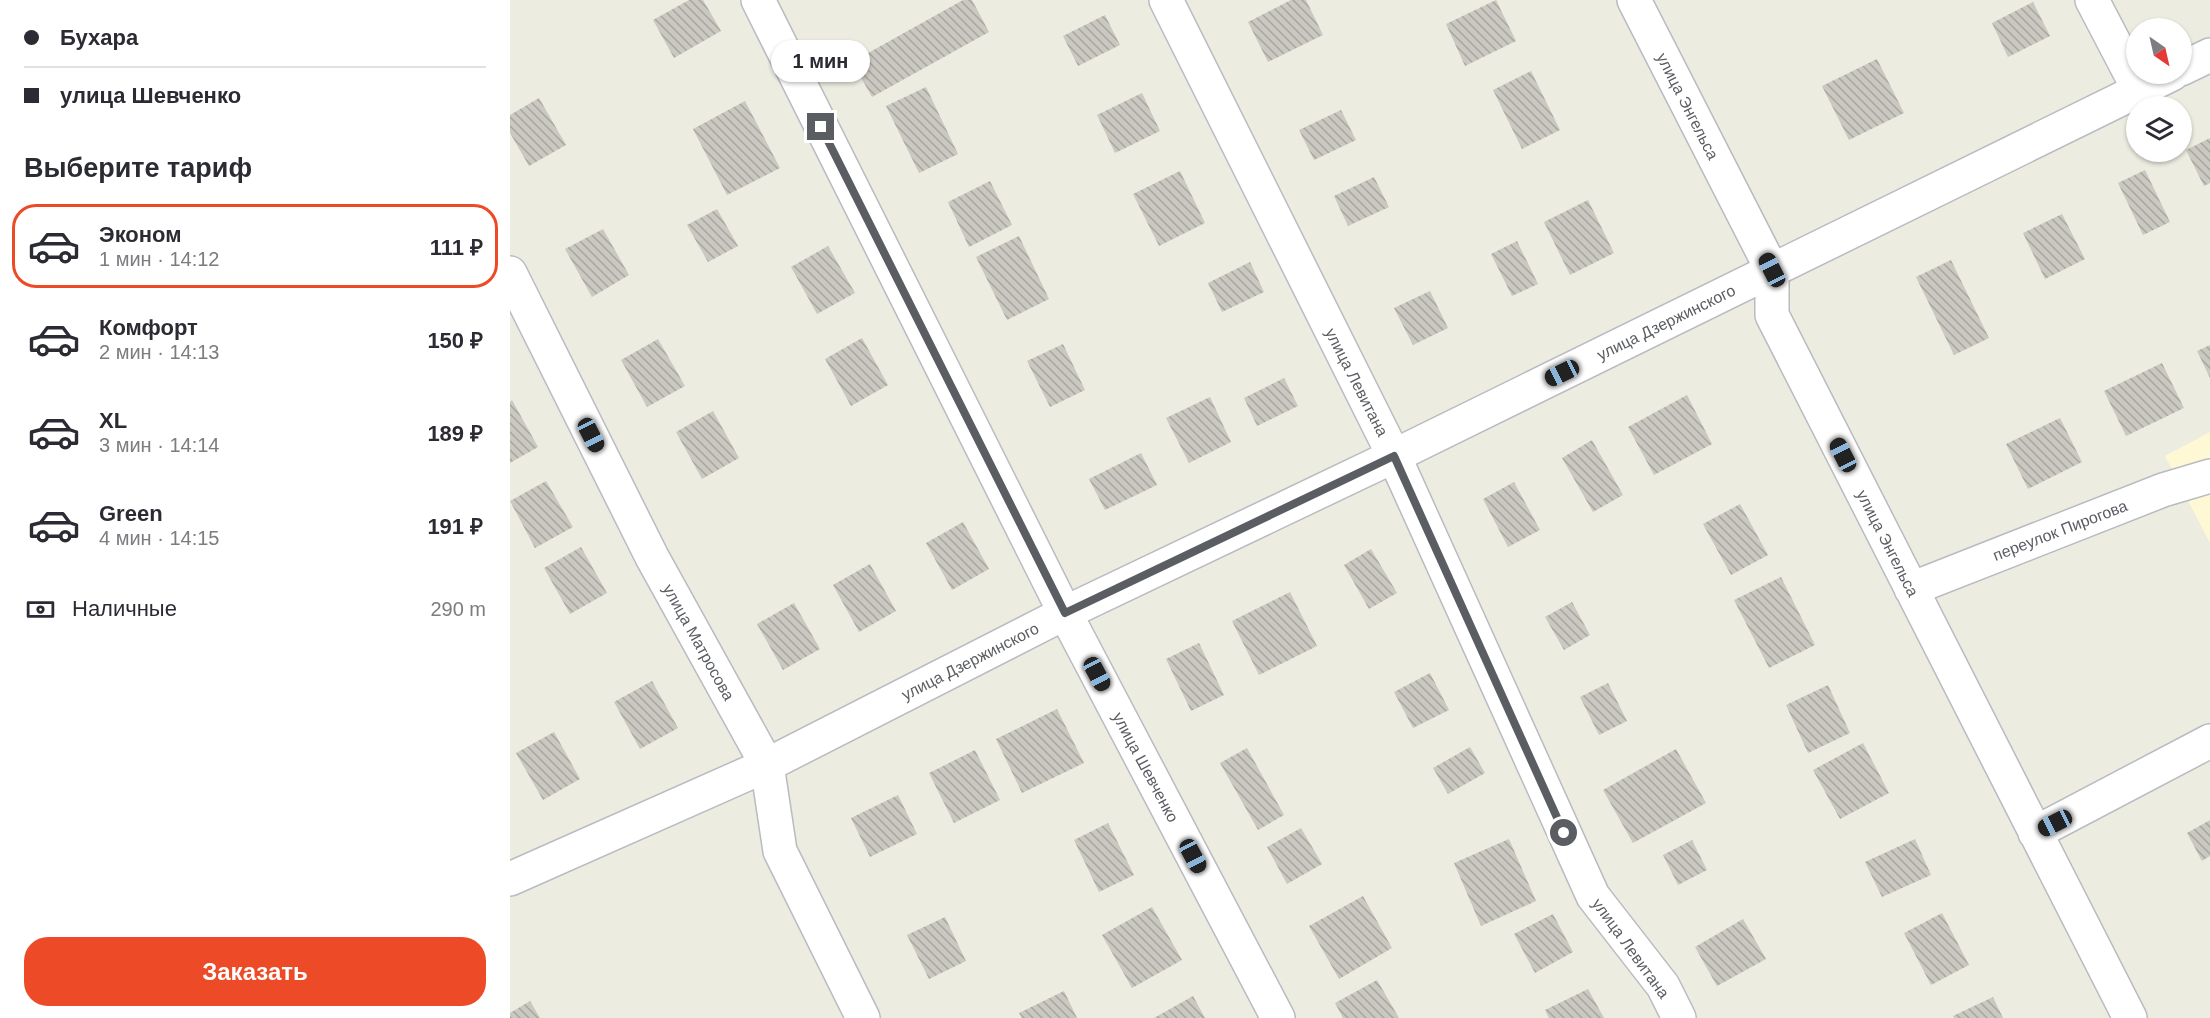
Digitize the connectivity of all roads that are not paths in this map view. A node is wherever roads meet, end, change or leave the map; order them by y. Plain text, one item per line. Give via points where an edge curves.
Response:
1 (758, 0) edge
2 (1166, 0) edge
3 (1635, 0) edge
4 (2092, 0) edge
5 (2210, 55) edge
6 (2192, 64) edge
7 (2151, 84) edge
8 (2139, 90) junction
9 (1772, 270) junction
10 (510, 273) edge
11 (1394, 456) junction
12 (2210, 476) edge
13 (1911, 589) junction
14 (1065, 613) junction
15 (2210, 741) edge
16 (768, 765) junction
17 (2035, 833) junction
18 (510, 879) edge
19 (863, 1018) edge
20 (1278, 1018) edge
21 (1679, 1018) edge
22 (2130, 1018) edge

1 - 14 street, улица Шевченко
2 - 11 street, улица Левитана
3 - 9 street, улица Энгельса
4 - 8 street
5 - 6 street
7 - 8 street, улица Дзержинского
8 - 9 street, улица Дзержинского
9 - 11 street, улица Дзержинского
9 - 13 street, улица Энгельса via 1772,315
10 - 16 street, улица Матросова via 652,557
11 - 14 street, улица Дзержинского
11 - 21 street, улица Левитана via 1593,896 1663,986
12 - 13 street, переулок Пирогова via 2163,489
13 - 17 street, улица Энгельса
14 - 16 street, улица Дзержинского
14 - 20 street, улица Шевченко
15 - 17 street
16 - 18 street, улица Дзержинского
16 - 19 street, улица Матросова via 780,851
17 - 22 street, улица Энгельса

